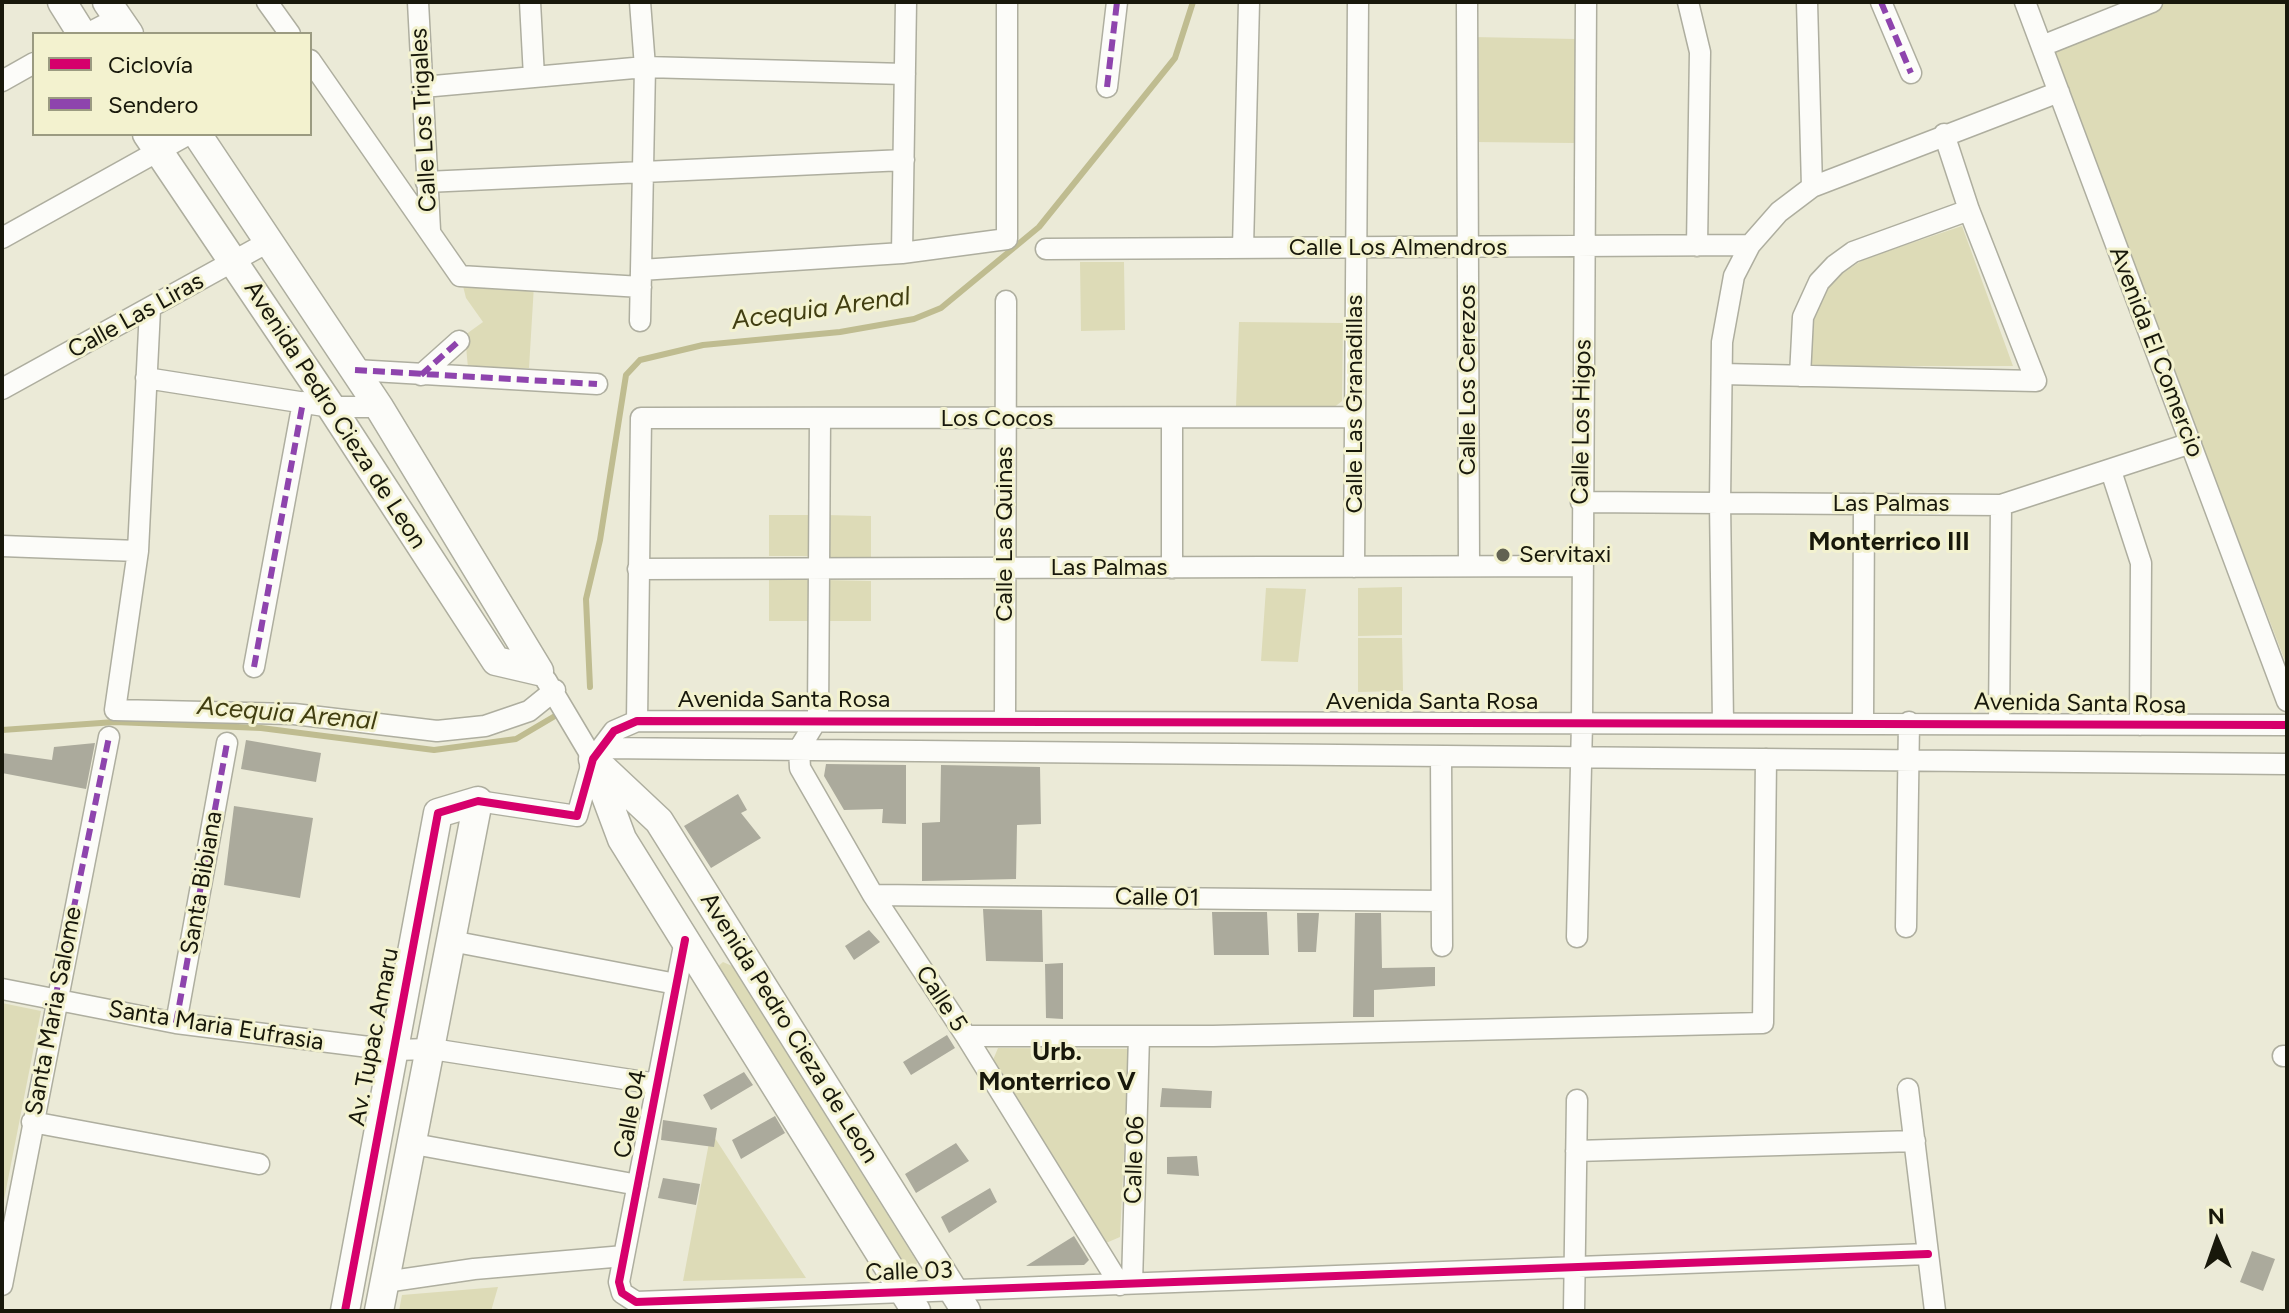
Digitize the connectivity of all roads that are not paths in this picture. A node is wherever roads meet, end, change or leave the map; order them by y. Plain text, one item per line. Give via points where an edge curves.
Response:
1 (267, 2) edge
2 (418, 2) edge
3 (530, 2) edge
4 (640, 2) edge
5 (906, 2) edge
6 (1007, 2) edge
7 (1117, 2) edge
8 (1249, 2) edge
9 (1358, 2) edge
10 (1467, 2) edge
11 (1586, 2) edge
12 (1688, 2) edge
13 (1807, 2) edge
14 (1881, 2) edge
15 (2025, 2) edge
16 (2152, 2) edge
17 (78, 17) edge
18 (118, 18) edge
19 (289, 32) edge
20 (2042, 46) junction
21 (312, 63) edge
22 (32, 64) edge
23 (645, 67) junction
24 (1911, 73) dead end
25 (905, 74) junction
26 (534, 77) junction
27 (2, 81) edge
28 (423, 87) junction
29 (1107, 87) dead end
30 (2059, 92) junction
31 (1944, 134) junction
32 (180, 136) edge
33 (198, 136) edge
34 (152, 142) edge
35 (904, 160) junction
36 (644, 170) junction
37 (426, 182) junction
38 (1812, 187) junction
39 (1969, 210) junction
40 (430, 232) junction
41 (2, 238) edge
42 (270, 241) junction
43 (1750, 245) junction
44 (1697, 246) junction
45 (1584, 247) junction
46 (1243, 248) junction
47 (1356, 248) junction
48 (1467, 248) junction
49 (1046, 249) dead end
50 (902, 253) junction
51 (233, 262) junction
52 (641, 278) junction
53 (1006, 301) dead end
54 (150, 309) junction
55 (640, 321) dead end
56 (459, 341) dead end
57 (355, 370) junction
58 (1722, 374) junction
59 (421, 375) junction
60 (1800, 376) junction
61 (146, 378) junction
62 (597, 384) dead end
63 (2, 389) edge
64 (303, 402) junction
65 (331, 407) junction
66 (379, 407) junction
67 (1353, 417) junction
68 (1172, 418) junction
69 (820, 419) junction
70 (1005, 419) junction
71 (2191, 443) junction
72 (2111, 471) junction
73 (1581, 502) junction
74 (1720, 502) junction
75 (1864, 504) junction
76 (2001, 505) junction
77 (2, 546) edge
78 (138, 551) junction
79 (1469, 566) junction
80 (1580, 566) junction
81 (1354, 567) junction
82 (1006, 568) junction
83 (1172, 568) junction
84 (638, 569) junction
85 (820, 569) junction
86 (254, 667) dead end
87 (557, 697) junction
88 (2287, 701) edge
89 (818, 718) junction
90 (1005, 720) junction
91 (637, 721) junction
92 (1909, 722) junction
93 (1582, 723) junction
94 (1723, 723) junction
95 (1863, 723) junction
96 (1999, 723) junction
97 (2140, 725) junction
98 (2287, 725) edge
99 (109, 737) dead end
100 (227, 743) dead end
101 (799, 749) junction
102 (597, 754) junction
103 (1441, 756) junction
104 (1582, 757) junction
105 (1766, 759) junction
106 (1908, 760) junction
107 (2287, 764) edge
108 (478, 801) junction
109 (873, 895) junction
110 (1441, 901) junction
111 (1906, 927) dead end
112 (1577, 937) dead end
113 (685, 940) junction
114 (451, 941) junction
115 (1442, 946) dead end
116 (676, 984) junction
117 (2, 989) edge
118 (55, 999) junction
119 (176, 1023) junction
120 (966, 1036) junction
121 (1139, 1036) junction
122 (432, 1049) junction
123 (393, 1050) junction
124 (657, 1084) junction
125 (1908, 1089) dead end
126 (1577, 1100) dead end
127 (32, 1122) junction
128 (1915, 1141) junction
129 (414, 1144) junction
130 (1576, 1151) junction
131 (259, 1164) dead end
132 (638, 1185) junction
133 (5, 1245) edge
134 (1928, 1254) junction
135 (624, 1256) junction
136 (1575, 1267) junction
137 (385, 1282) junction
138 (1126, 1284) junction
139 (2, 1285) edge
140 (624, 1295) joint
141 (910, 1301) edge
142 (960, 1301) edge
143 (345, 1311) edge
144 (379, 1311) edge
145 (1574, 1311) edge
146 (1935, 1311) edge

1 - 19 street
2 - 28 street, Calle Los Trigales
3 - 26 street
4 - 23 street
5 - 25 street
6 - 50 street via 1007,239
7 - 29 street
8 - 46 street
9 - 47 street, Calle Las Granadillas
10 - 48 street, Calle Los Cerezos
11 - 45 street, Calle Los Higos
12 - 44 street via 1700,52
13 - 38 street
14 - 24 street
15 - 20 street, Avenida El Comercio
16 - 20 street
17 - 18 street
20 - 30 street, Avenida El Comercio
21 - 40 street
22 - 27 street
23 - 25 street
23 - 26 street
23 - 36 street
25 - 35 street
26 - 28 street
28 - 37 street, Calle Los Trigales
30 - 31 street
30 - 71 street, Avenida El Comercio
31 - 38 street
31 - 39 street
32 - 34 street
33 - 42 street, Avenida Pedro Cieza de Leon
34 - 41 street
34 - 51 street, Avenida Pedro Cieza de Leon
35 - 36 street
35 - 50 street
36 - 37 street
36 - 52 street
37 - 40 street, Calle Los Trigales
38 - 43 street via 1779,212
39 - 60 street via 1853,252 1827,273 1803,317
39 - 60 street via 2036,381
40 - 52 street, Calle Los Trigales via 460,276
42 - 51 street, Calle Las Liras
42 - 57 street, Avenida Pedro Cieza de Leon
43 - 44 street, Calle Los Almendros
43 - 58 street via 1725,308
44 - 45 street, Calle Los Almendros
45 - 48 street, Calle Los Almendros
45 - 73 street, Calle Los Higos
46 - 47 street, Calle Los Almendros
46 - 49 street, Calle Los Almendros
47 - 48 street, Calle Los Almendros
47 - 67 street, Calle Las Granadillas
48 - 79 street, Calle Los Cerezos
50 - 52 street
51 - 54 street, Calle Las Liras
51 - 65 street, Avenida Pedro Cieza de Leon
52 - 55 street
53 - 70 street, Calle Las Quinas
54 - 61 street
54 - 63 street, Calle Las Liras
56 - 59 street
57 - 59 street
57 - 66 street, Avenida Pedro Cieza de Leon
58 - 60 street
58 - 74 street
59 - 62 street
61 - 64 street
61 - 78 street
64 - 65 street
64 - 86 street
65 - 66 street
65 - 87 street, Avenida Pedro Cieza de Leon via 496,661
66 - 87 street, Avenida Pedro Cieza de Leon
67 - 68 street, Los Cocos
67 - 81 street, Calle Las Granadillas
68 - 70 street, Los Cocos
68 - 83 street
69 - 70 street, Los Cocos
69 - 84 street, Los Cocos via 641,418
69 - 85 street
70 - 82 street, Calle Las Quinas
71 - 72 street, Las Palmas
71 - 88 street, Avenida El Comercio
72 - 76 street, Las Palmas
72 - 97 street via 2141,563
73 - 74 street, Las Palmas
73 - 80 street, Calle Los Higos
74 - 75 street, Las Palmas
74 - 94 street
75 - 76 street, Las Palmas
75 - 95 street
76 - 96 street
77 - 78 street
78 - 87 street via 115,710 294,714 437,731 500,721
79 - 80 street, Las Palmas
79 - 81 street, Las Palmas
80 - 93 street, Calle Los Higos
81 - 83 street, Las Palmas
82 - 83 street, Las Palmas
82 - 85 street, Las Palmas
82 - 90 street, Calle Las Quinas
84 - 85 street, Las Palmas
84 - 91 street
85 - 89 street
87 - 102 street, Avenida Pedro Cieza de Leon
89 - 90 street, Avenida Santa Rosa
89 - 91 street, Avenida Santa Rosa
89 - 101 street
90 - 93 street, Avenida Santa Rosa
91 - 102 street via 614,731
92 - 95 street, Avenida Santa Rosa
92 - 96 street, Avenida Santa Rosa
92 - 106 street
93 - 94 street, Avenida Santa Rosa
93 - 104 street, Calle Los Higos
94 - 95 street, Avenida Santa Rosa
96 - 97 street, Avenida Santa Rosa
97 - 98 street, Avenida Santa Rosa
99 - 118 street, Santa Maria Salome
100 - 119 street, Santa Bibiana
101 - 102 street, Avenida Santa Rosa
101 - 103 street, Avenida Santa Rosa
101 - 109 street, Calle 5 via 800,768
102 - 108 street via 577,816
102 - 113 street, Avenida Pedro Cieza de Leon via 622,839
102 - 142 street, Avenida Pedro Cieza de Leon via 659,821
103 - 104 street, Avenida Santa Rosa
103 - 110 street
104 - 105 street, Avenida Santa Rosa
104 - 112 street, Calle Los Higos
105 - 106 street, Avenida Santa Rosa
105 - 121 street via 1763,1023
106 - 107 street, Avenida Santa Rosa
106 - 111 street
108 - 114 street
108 - 123 street, Av. Tupac Amaru via 438,813
109 - 110 street, Calle 01
109 - 120 street, Calle 5
110 - 115 street
113 - 116 street, Calle 04
113 - 141 street, Avenida Pedro Cieza de Leon
114 - 116 street
114 - 122 street
116 - 124 street, Calle 04
117 - 118 street, Santa Maria Eufrasia
118 - 119 street, Santa Maria Eufrasia
118 - 127 street, Santa Maria Salome
119 - 123 street, Santa Maria Eufrasia
120 - 121 street
120 - 138 street, Calle 5
121 - 138 street, Calle 06
122 - 123 street, Santa Maria Eufrasia
122 - 124 street, Santa Maria Eufrasia
122 - 129 street
123 - 143 street, Av. Tupac Amaru
124 - 132 street, Calle 04
125 - 128 street
126 - 130 street
127 - 131 street
127 - 133 street, Santa Maria Salome
128 - 130 street
128 - 134 street
129 - 132 street
129 - 137 street
130 - 136 street
132 - 135 street, Calle 04
133 - 139 street, Santa Maria Salome
134 - 136 street, Calle 03
134 - 146 street
135 - 137 street
135 - 140 street, Calle 04 via 619,1282
136 - 138 street, Calle 03
136 - 145 street
137 - 144 street
138 - 142 street, Calle 03
140 - 141 street, Calle 03 via 643,1303
141 - 142 street, Calle 03

